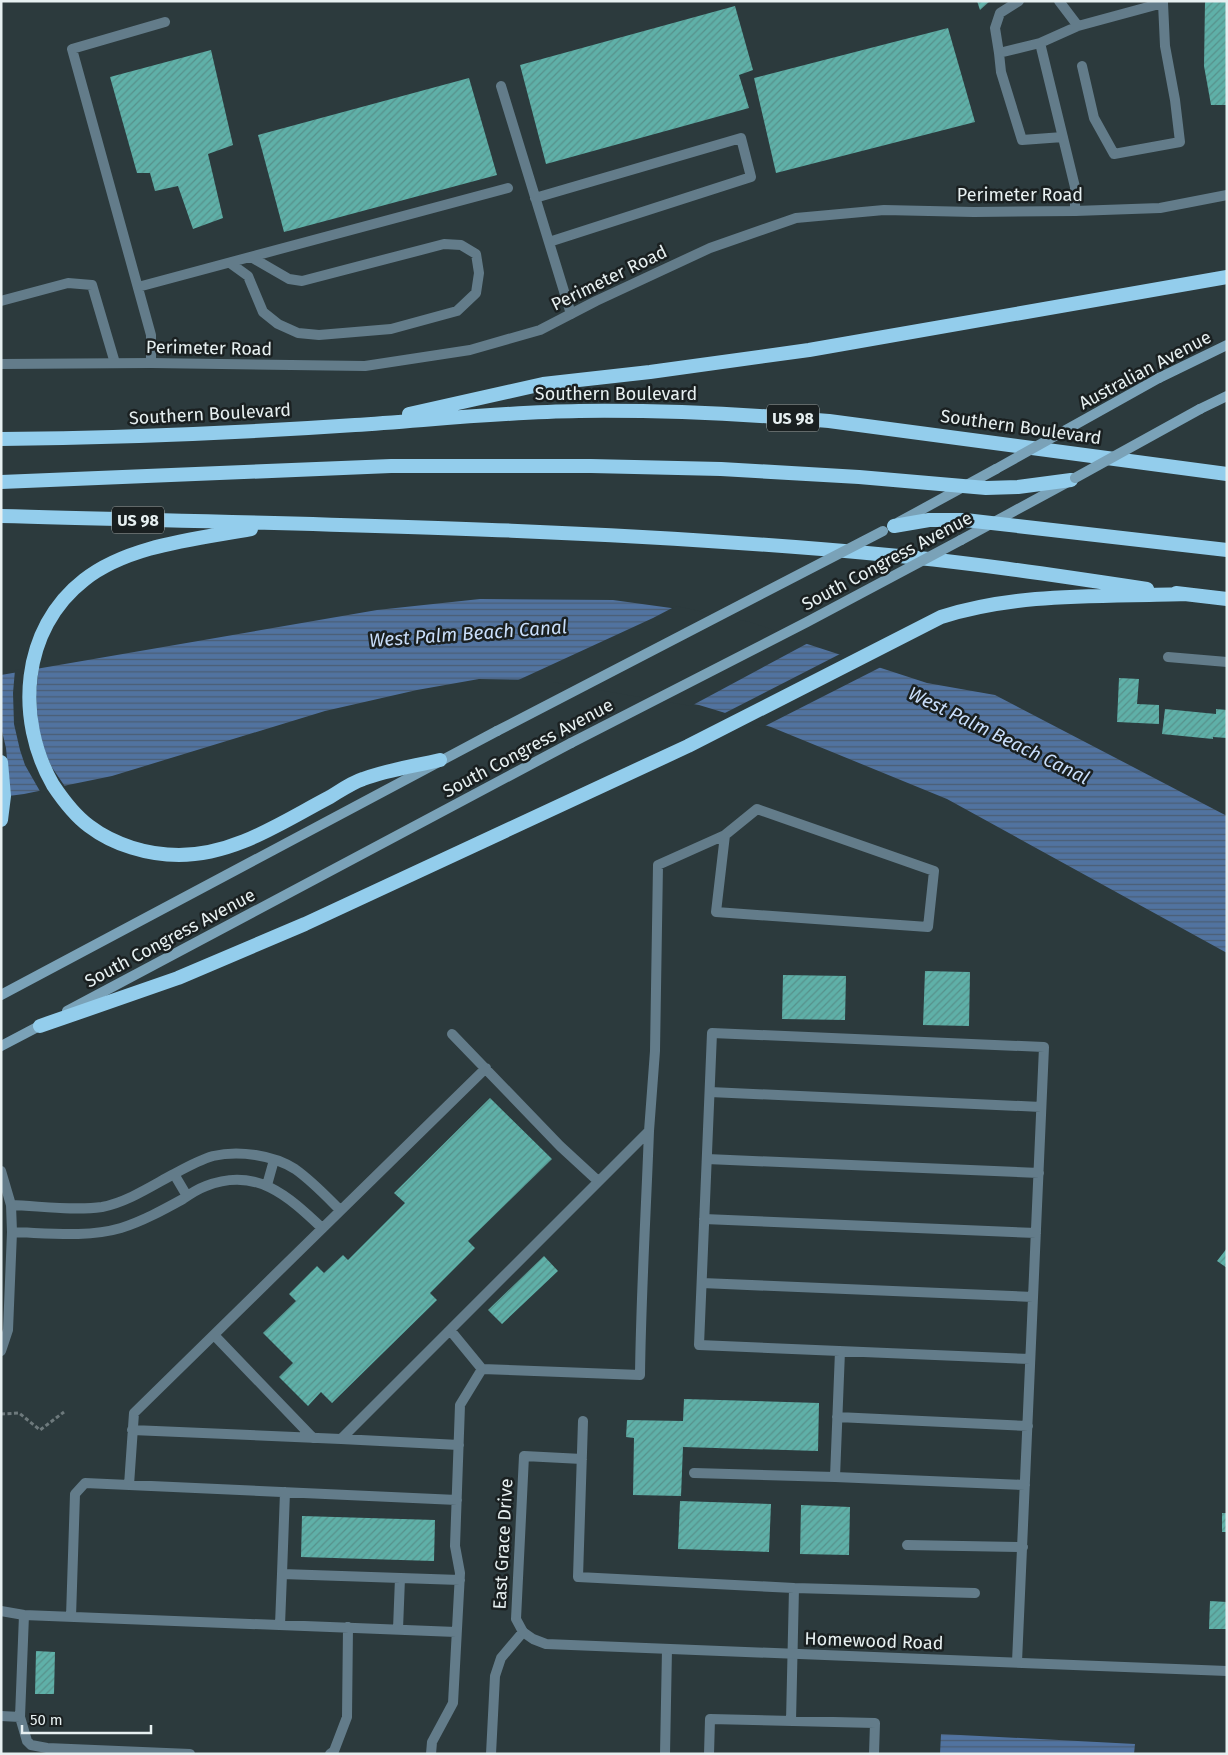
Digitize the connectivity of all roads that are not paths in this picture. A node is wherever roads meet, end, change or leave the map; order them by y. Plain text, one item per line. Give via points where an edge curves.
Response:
1 (1019, 1) edge
2 (1059, 1) edge
3 (1163, 2) edge
4 (165, 22) dead end
5 (1078, 26) junction
6 (1040, 44) junction
7 (1000, 54) junction
8 (1082, 66) dead end
9 (501, 86) dead end
10 (1063, 137) junction
11 (508, 188) dead end
12 (1227, 195) edge
13 (536, 198) junction
14 (1075, 211) junction
15 (549, 242) junction
16 (251, 257) junction
17 (230, 263) junction
18 (1227, 277) edge
19 (138, 287) junction
20 (1, 301) edge
21 (571, 314) junction
22 (1227, 346) edge
23 (115, 363) junction
24 (151, 363) junction
25 (1, 364) edge
26 (1227, 396) edge
27 (357, 425) junction
28 (1, 439) edge
29 (1227, 474) edge
30 (1073, 479) junction
31 (1, 482) edge
32 (964, 487) junction
33 (1, 516) edge
34 (992, 523) junction
35 (276, 524) junction
36 (888, 528) junction
37 (1227, 550) edge
38 (1185, 594) junction
39 (1227, 599) edge
40 (1168, 657) dead end
41 (1227, 662) edge
42 (440, 760) junction
43 (1, 762) edge
44 (1, 820) edge
45 (725, 836) junction
46 (1, 995) edge
47 (40, 1026) junction
48 (452, 1034) dead end
49 (1, 1046) edge
50 (486, 1068) junction
51 (710, 1092) junction
52 (1041, 1107) junction
53 (649, 1131) junction
54 (707, 1159) junction
55 (274, 1160) junction
56 (1, 1171) edge
57 (1039, 1173) junction
58 (174, 1174) junction
59 (598, 1181) junction
60 (267, 1185) junction
61 (187, 1196) junction
62 (11, 1205) junction
63 (340, 1210) junction
64 (704, 1219) junction
65 (322, 1228) junction
66 (12, 1232) junction
67 (1036, 1233) junction
68 (702, 1282) junction
69 (1033, 1297) junction
70 (450, 1330) junction
71 (214, 1335) junction
72 (1, 1351) edge
73 (840, 1351) junction
74 (1030, 1359) junction
75 (482, 1369) junction
76 (837, 1418) junction
77 (583, 1421) dead end
78 (1028, 1426) junction
79 (132, 1430) junction
80 (313, 1438) junction
81 (341, 1439) junction
82 (459, 1445) junction
83 (582, 1459) junction
84 (694, 1473) dead end
85 (835, 1477) junction
86 (129, 1485) junction
87 (1025, 1485) junction
88 (285, 1492) junction
89 (457, 1500) junction
90 (907, 1545) dead end
91 (1022, 1547) junction
92 (282, 1574) junction
93 (400, 1578) junction
94 (460, 1580) junction
95 (794, 1588) junction
96 (975, 1593) dead end
97 (1, 1611) edge
98 (24, 1615) junction
99 (71, 1617) junction
100 (280, 1625) junction
101 (348, 1628) junction
102 (398, 1630) junction
103 (456, 1632) junction
104 (523, 1632) junction
105 (667, 1649) junction
106 (793, 1654) junction
107 (1017, 1662) junction
108 (1227, 1671) edge
109 (1, 1716) edge
110 (20, 1716) junction
111 (791, 1720) junction
112 (190, 1754) edge
113 (330, 1754) edge
114 (432, 1754) edge
115 (491, 1754) edge
116 (665, 1754) edge
117 (709, 1754) edge
118 (874, 1754) edge

1 - 7 street via 1000,13 995,28
2 - 5 street
3 - 5 street
3 - 8 street via 1165,46 1180,142 1114,154 1094,118
4 - 19 street via 72,49
5 - 6 street
6 - 7 street
6 - 10 street
7 - 10 street via 1001,72 1022,140
9 - 13 street
10 - 14 street via 1075,187
11 - 16 street
12 - 14 street, Perimeter Road via 1160,208
13 - 15 street
13 - 15 street via 741,138 751,177
14 - 21 street, Perimeter Road via 884,210 796,218 710,248
15 - 21 street
16 - 17 street
16 - 17 street via 289,279 302,281 444,244 461,245 476,254 480,273 476,293 457,311 391,330 319,335 298,333 278,324 264,312 248,276
17 - 19 street
18 - 27 highway via 809,350 543,384
19 - 24 street via 151,336
20 - 23 street via 68,283 92,285
21 - 24 street, Perimeter Road via 540,330 470,350 365,366
22 - 32 main road, Australian Avenue, bridge via 1159,378
23 - 24 street, Perimeter Road
23 - 25 street, Perimeter Road
26 - 30 main road, bridge
27 - 28 highway, Southern Boulevard / US 98 via 136,437
27 - 29 highway, Southern Boulevard / US 98 via 578,411 757,415 892,428
30 - 32 highway via 1018,487
30 - 34 main road, South Congress Avenue
31 - 32 highway via 391,466 591,466 790,472
32 - 36 main road, Australian Avenue
33 - 35 highway, US 98
34 - 36 highway via 947,519
34 - 37 highway
34 - 47 main road, South Congress Avenue, bridge
35 - 38 highway, US 98 via 621,536 869,553
35 - 42 highway via 130,555 84,580 59,604 42,633 29,687 33,733 41,761 58,793 95,830 131,847 164,854 210,853 246,841 362,779
36 - 42 main road, South Congress Avenue, bridge
38 - 39 highway, US 98
38 - 47 highway via 986,604 941,618 708,735 305,924 178,978
40 - 41 street
42 - 46 main road, South Congress Avenue
43 - 44 highway via 4,796
45 - 45 street via 757,809 934,871 928,927 716,912
45 - 53 street via 658,865 655,1051
47 - 49 main road, South Congress Avenue
48 - 50 street
50 - 59 street
50 - 63 street
51 - 52 street
51 - 52 street via 712,1033 1044,1047
51 - 54 street
52 - 57 street
53 - 59 street
53 - 75 street via 640,1375
54 - 57 street
54 - 64 street
55 - 58 street via 234,1153 214,1156
55 - 60 street
55 - 63 street via 293,1168
56 - 62 street
57 - 67 street
58 - 61 street
58 - 62 street via 125,1200 103,1207
59 - 70 street
60 - 61 street via 227,1180 205,1186
60 - 65 street via 291,1200
61 - 66 street via 146,1219 98,1233
62 - 66 street
63 - 65 street
64 - 67 street
64 - 68 street
65 - 71 street
66 - 72 street via 8,1330
67 - 69 street
68 - 69 street
68 - 73 street via 699,1346
69 - 74 street
70 - 75 street
70 - 81 street
71 - 79 street via 134,1413
71 - 80 street
73 - 74 street
73 - 76 street
74 - 78 street
75 - 82 street via 460,1405
76 - 78 street
76 - 85 street
77 - 83 street
78 - 87 street
79 - 80 street
79 - 86 street
80 - 81 street
81 - 82 street
82 - 89 street
83 - 95 street via 578,1576
83 - 104 street, East Grace Drive via 524,1456 516,1619
84 - 85 street
85 - 87 street
86 - 88 street
86 - 99 street via 85,1483 75,1494
87 - 91 street
88 - 89 street
88 - 92 street
89 - 94 street via 456,1546
90 - 91 street
91 - 107 street
92 - 93 street
92 - 100 street
93 - 94 street
93 - 102 street
94 - 103 street
95 - 96 street
95 - 106 street
97 - 98 street
98 - 99 street
98 - 110 street
99 - 100 street
100 - 101 street
101 - 102 street
101 - 113 street via 347,1717
102 - 103 street
103 - 114 street via 453,1704 432,1742
104 - 105 street, Homewood Road via 546,1644
104 - 115 street via 501,1658 495,1676
105 - 106 street, Homewood Road
105 - 116 street
106 - 107 street, Homewood Road
106 - 111 street
107 - 108 street, Homewood Road
109 - 110 street
110 - 112 street via 30,1745
111 - 117 street via 710,1719
111 - 118 street via 875,1722

